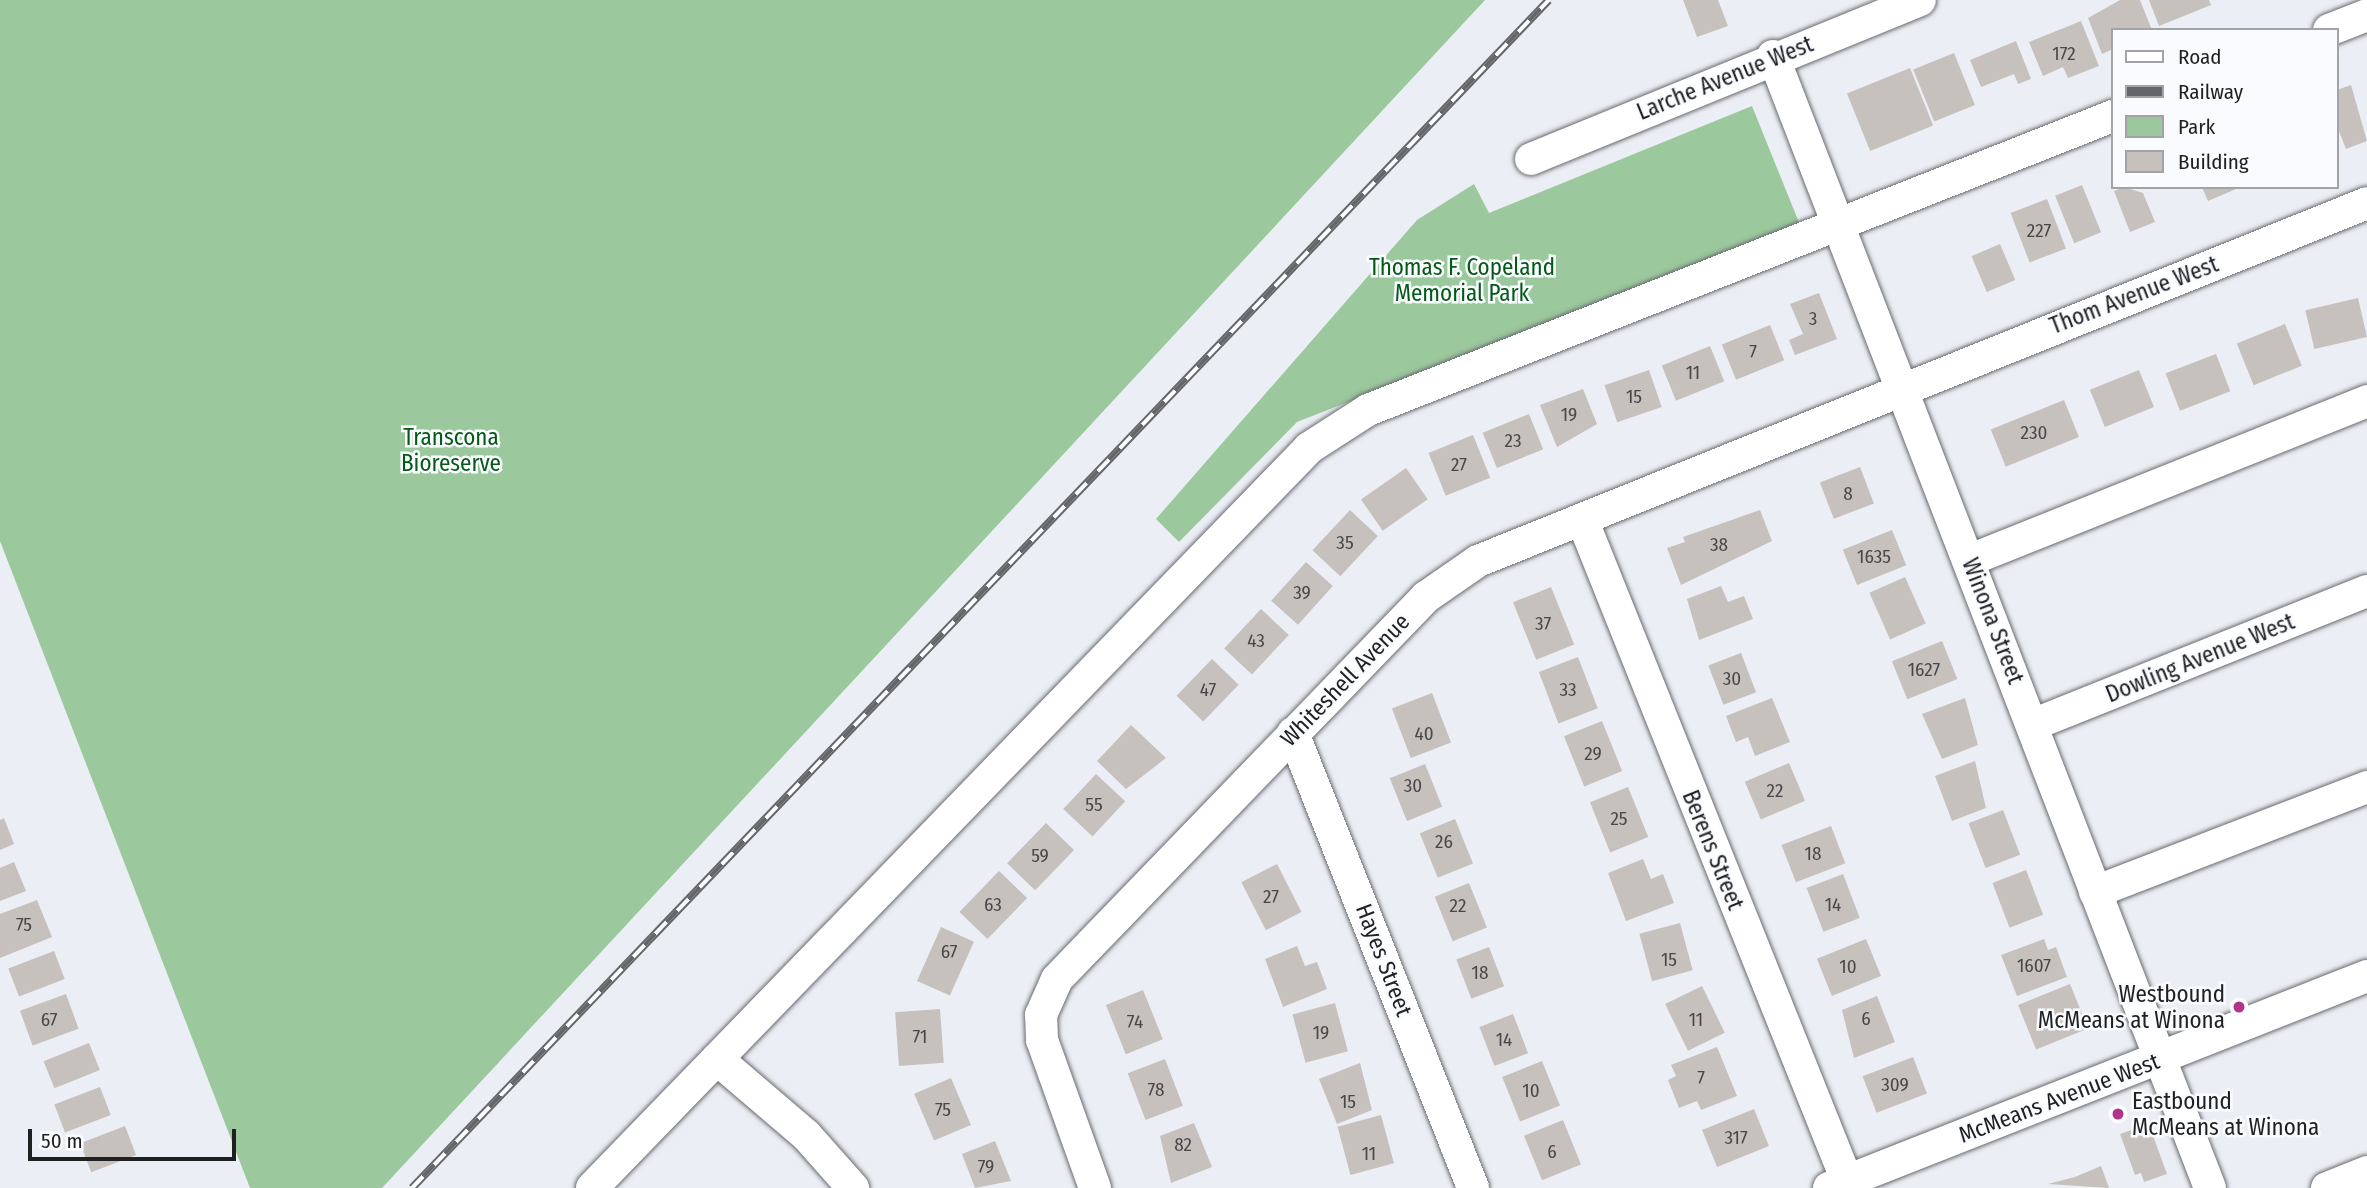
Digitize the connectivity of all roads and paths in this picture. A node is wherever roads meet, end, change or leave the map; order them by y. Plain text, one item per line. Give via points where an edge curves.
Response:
1 (1920, 0) edge
2 (2367, 15) edge
3 (2334, 28) edge
4 (1773, 56) junction
5 (2112, 116) edge
6 (1531, 159) dead end
7 (2367, 204) edge
8 (1838, 227) junction
9 (1903, 391) junction
10 (2367, 401) edge
11 (1582, 519) junction
12 (1970, 560) junction
13 (2367, 591) edge
14 (2032, 725) junction
15 (1293, 733) junction
16 (2367, 787) edge
17 (2095, 892) junction
18 (2367, 976) edge
19 (2159, 1058) junction
20 (717, 1059) junction
21 (2367, 1172) edge
22 (1838, 1184) edge
23 (592, 1188) edge
24 (853, 1188) edge
25 (1095, 1188) edge
26 (1473, 1188) edge
27 (2210, 1188) edge
28 (2327, 1188) edge

1 - 4 street, Larche Avenue West
2 - 3 street
4 - 6 street, Larche Avenue West
4 - 8 street, Winona Street
5 - 8 street
7 - 9 street, Thom Avenue West
8 - 9 street, Winona Street
8 - 20 street via 1368,410 1308,448
9 - 11 street, Whiteshell Avenue
9 - 12 street, Winona Street
10 - 12 street
11 - 15 street, Whiteshell Avenue via 1478,561 1426,597
11 - 22 street, Berens Street
12 - 14 street, Winona Street
13 - 14 street, Dowling Avenue West
14 - 17 street, Winona Street
15 - 25 street, Whiteshell Avenue via 1057,979 1041,1015 1042,1040
15 - 26 street, Hayes Street
16 - 17 street
17 - 19 street, Winona Street
18 - 19 street, McMeans Avenue West
19 - 22 street, McMeans Avenue West
19 - 27 street, Winona Street
20 - 23 street
20 - 24 street via 806,1135
21 - 28 street

